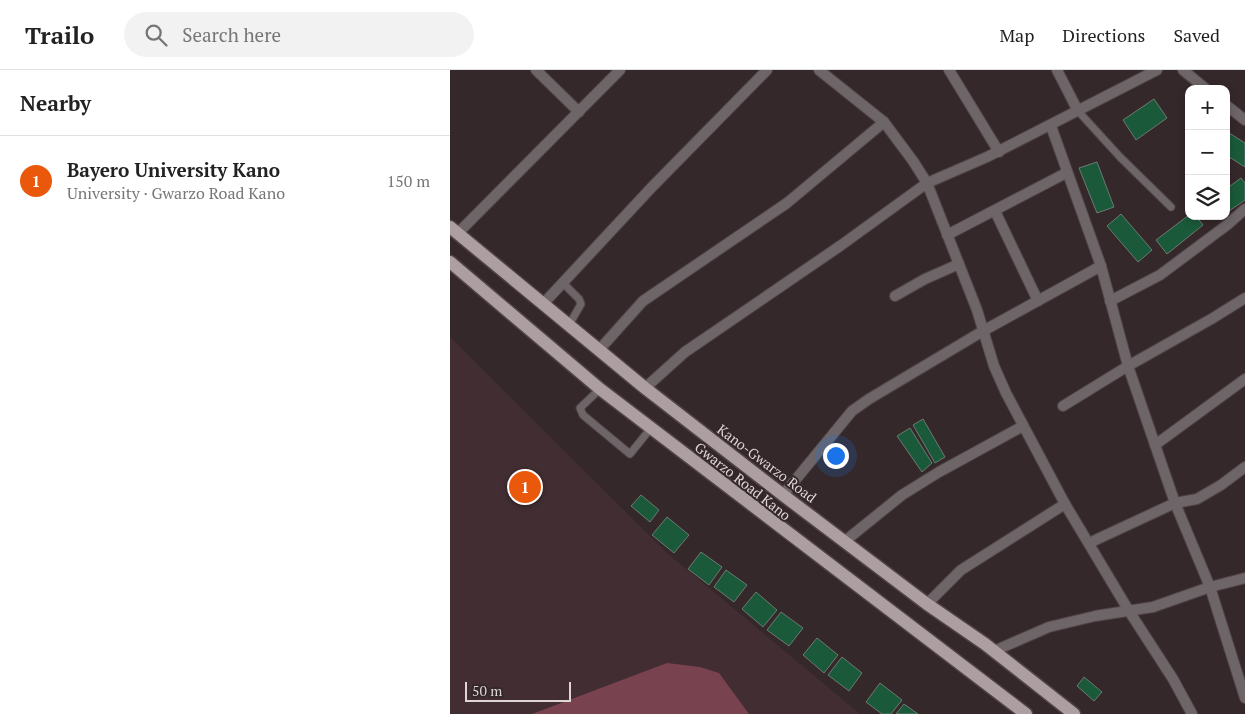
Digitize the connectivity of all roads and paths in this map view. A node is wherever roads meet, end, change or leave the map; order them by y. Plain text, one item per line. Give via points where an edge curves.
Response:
1 (536, 70) edge
2 (620, 70) edge
3 (767, 70) edge
4 (819, 70) edge
5 (949, 70) edge
6 (1057, 70) edge
7 (1157, 70) edge
8 (1183, 70) edge
9 (1201, 85) edge
10 (1230, 108) edge
11 (1078, 111) junction
12 (579, 112) junction
13 (1245, 120) edge
14 (884, 122) junction
15 (1050, 126) junction
16 (999, 152) junction
17 (1066, 173) junction
18 (927, 183) junction
19 (1171, 207) dead end
20 (1245, 210) edge
21 (995, 211) junction
22 (454, 230) edge
23 (947, 235) junction
24 (450, 262) edge
25 (959, 264) junction
26 (1101, 266) junction
27 (562, 282) junction
28 (895, 296) dead end
29 (1245, 298) edge
30 (1038, 301) junction
31 (1110, 301) junction
32 (543, 304) junction
33 (569, 324) junction
34 (983, 331) junction
35 (599, 350) junction
36 (1128, 366) junction
37 (1245, 379) edge
38 (644, 388) junction
39 (600, 389) junction
40 (1063, 406) dead end
41 (1022, 426) junction
42 (650, 428) junction
43 (1155, 445) junction
44 (1245, 467) edge
45 (782, 495) junction
46 (1175, 503) junction
47 (1065, 504) junction
48 (845, 541) junction
49 (1089, 543) junction
50 (1245, 578) edge
51 (1210, 588) junction
52 (927, 604) junction
53 (1129, 611) junction
54 (994, 651) junction
55 (1245, 698) edge
56 (1026, 714) edge
57 (1074, 714) edge
58 (1192, 714) edge

1 - 12 street
2 - 12 street
3 - 27 street
4 - 14 street
5 - 16 street
6 - 11 street
7 - 11 street
8 - 9 street
10 - 13 street
11 - 15 street
11 - 19 lane
12 - 22 street
14 - 18 street
14 - 35 street via 787,203 643,301
15 - 16 street
15 - 17 street
16 - 18 street
17 - 21 street
17 - 26 street
18 - 23 street
18 - 38 street via 685,352
20 - 31 street via 1160,275
21 - 23 street
21 - 30 street
22 - 32 main road, Kano-Gwarzo Road
23 - 25 street
24 - 39 main road, Gwarzo Road Kano
25 - 28 street
25 - 34 street
26 - 30 street
26 - 31 street
27 - 32 street
27 - 33 lane via 581,304
29 - 36 street
30 - 34 street
31 - 36 street
32 - 33 main road, Kano-Gwarzo Road
33 - 35 main road, Kano-Gwarzo Road
34 - 41 street via 994,366
34 - 45 street via 852,411
35 - 38 main road, Kano-Gwarzo Road
36 - 40 street
36 - 43 street
37 - 43 street
38 - 45 main road, Kano-Gwarzo Road
39 - 42 main road, Gwarzo Road Kano
39 - 42 lane via 580,408 583,416 630,454
41 - 47 street
41 - 48 street via 902,495
42 - 56 main road, Gwarzo Road Kano
43 - 46 street
44 - 46 street via 1197,499
45 - 48 main road, Kano-Gwarzo Road
46 - 49 street
46 - 51 street
47 - 49 street
47 - 52 street via 961,570
48 - 52 main road, Kano-Gwarzo Road
49 - 53 street
50 - 51 street
51 - 53 street via 1153,607
51 - 55 street
52 - 54 main road, Kano-Gwarzo Road
53 - 54 street via 1049,627
53 - 58 street
54 - 57 main road, Kano-Gwarzo Road

